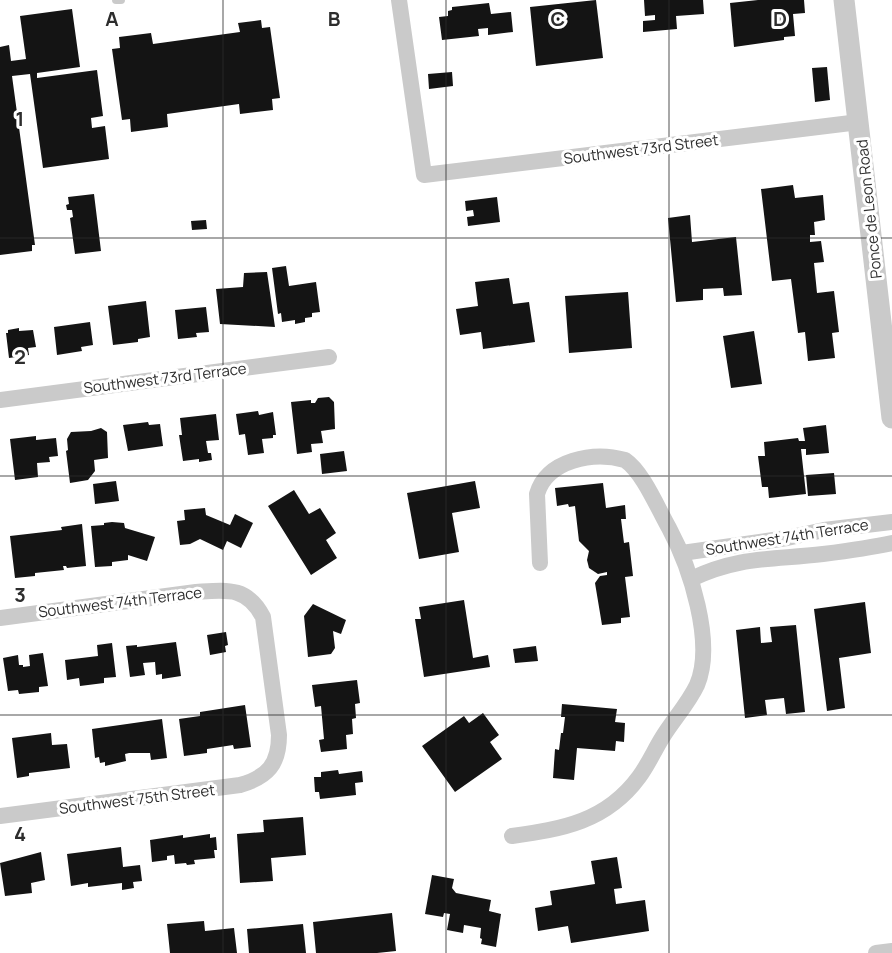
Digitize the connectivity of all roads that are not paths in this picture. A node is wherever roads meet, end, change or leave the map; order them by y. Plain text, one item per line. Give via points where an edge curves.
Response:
1 (116, 0) edge
2 (122, 0) edge
3 (399, 0) edge
4 (844, 0) edge
5 (859, 122) junction
6 (329, 357) dead end
7 (0, 400) edge
8 (892, 418) edge
9 (892, 522) edge
10 (845, 528) junction
11 (806, 534) junction
12 (892, 543) edge
13 (849, 550) junction
14 (756, 551) junction
15 (682, 554) junction
16 (809, 555) junction
17 (540, 563) dead end
18 (690, 579) junction
19 (0, 618) edge
20 (269, 770) joint
21 (0, 816) edge
22 (512, 837) dead end
23 (892, 951) edge
24 (876, 953) edge

1 - 2 lane
3 - 5 street, Southwest 73rd Street via 424,175
4 - 5 street, Ponce de Leon Road
5 - 8 street, Ponce de Leon Road
6 - 7 street, Southwest 73rd Terrace
9 - 10 street, Southwest 74th Terrace
10 - 11 street, Southwest 74th Terrace
10 - 13 street
11 - 14 street, Southwest 74th Terrace
11 - 16 street
12 - 13 street, Southwest 74th Terrace
13 - 16 street, Southwest 74th Terrace
14 - 15 street, Southwest 74th Terrace
14 - 16 street, Southwest 74th Terrace
14 - 18 street, Southwest 74th Terrace
15 - 17 street via 628,463 611,458 579,460 556,468 540,484 536,508
15 - 18 street
18 - 22 street via 703,636 704,662 697,686 638,780 590,818 571,826
19 - 20 street, Southwest 74th Terrace via 196,591 240,593 254,603 262,617 279,735 278,753
20 - 21 street, Southwest 75th Street via 250,782 227,787
23 - 24 street

